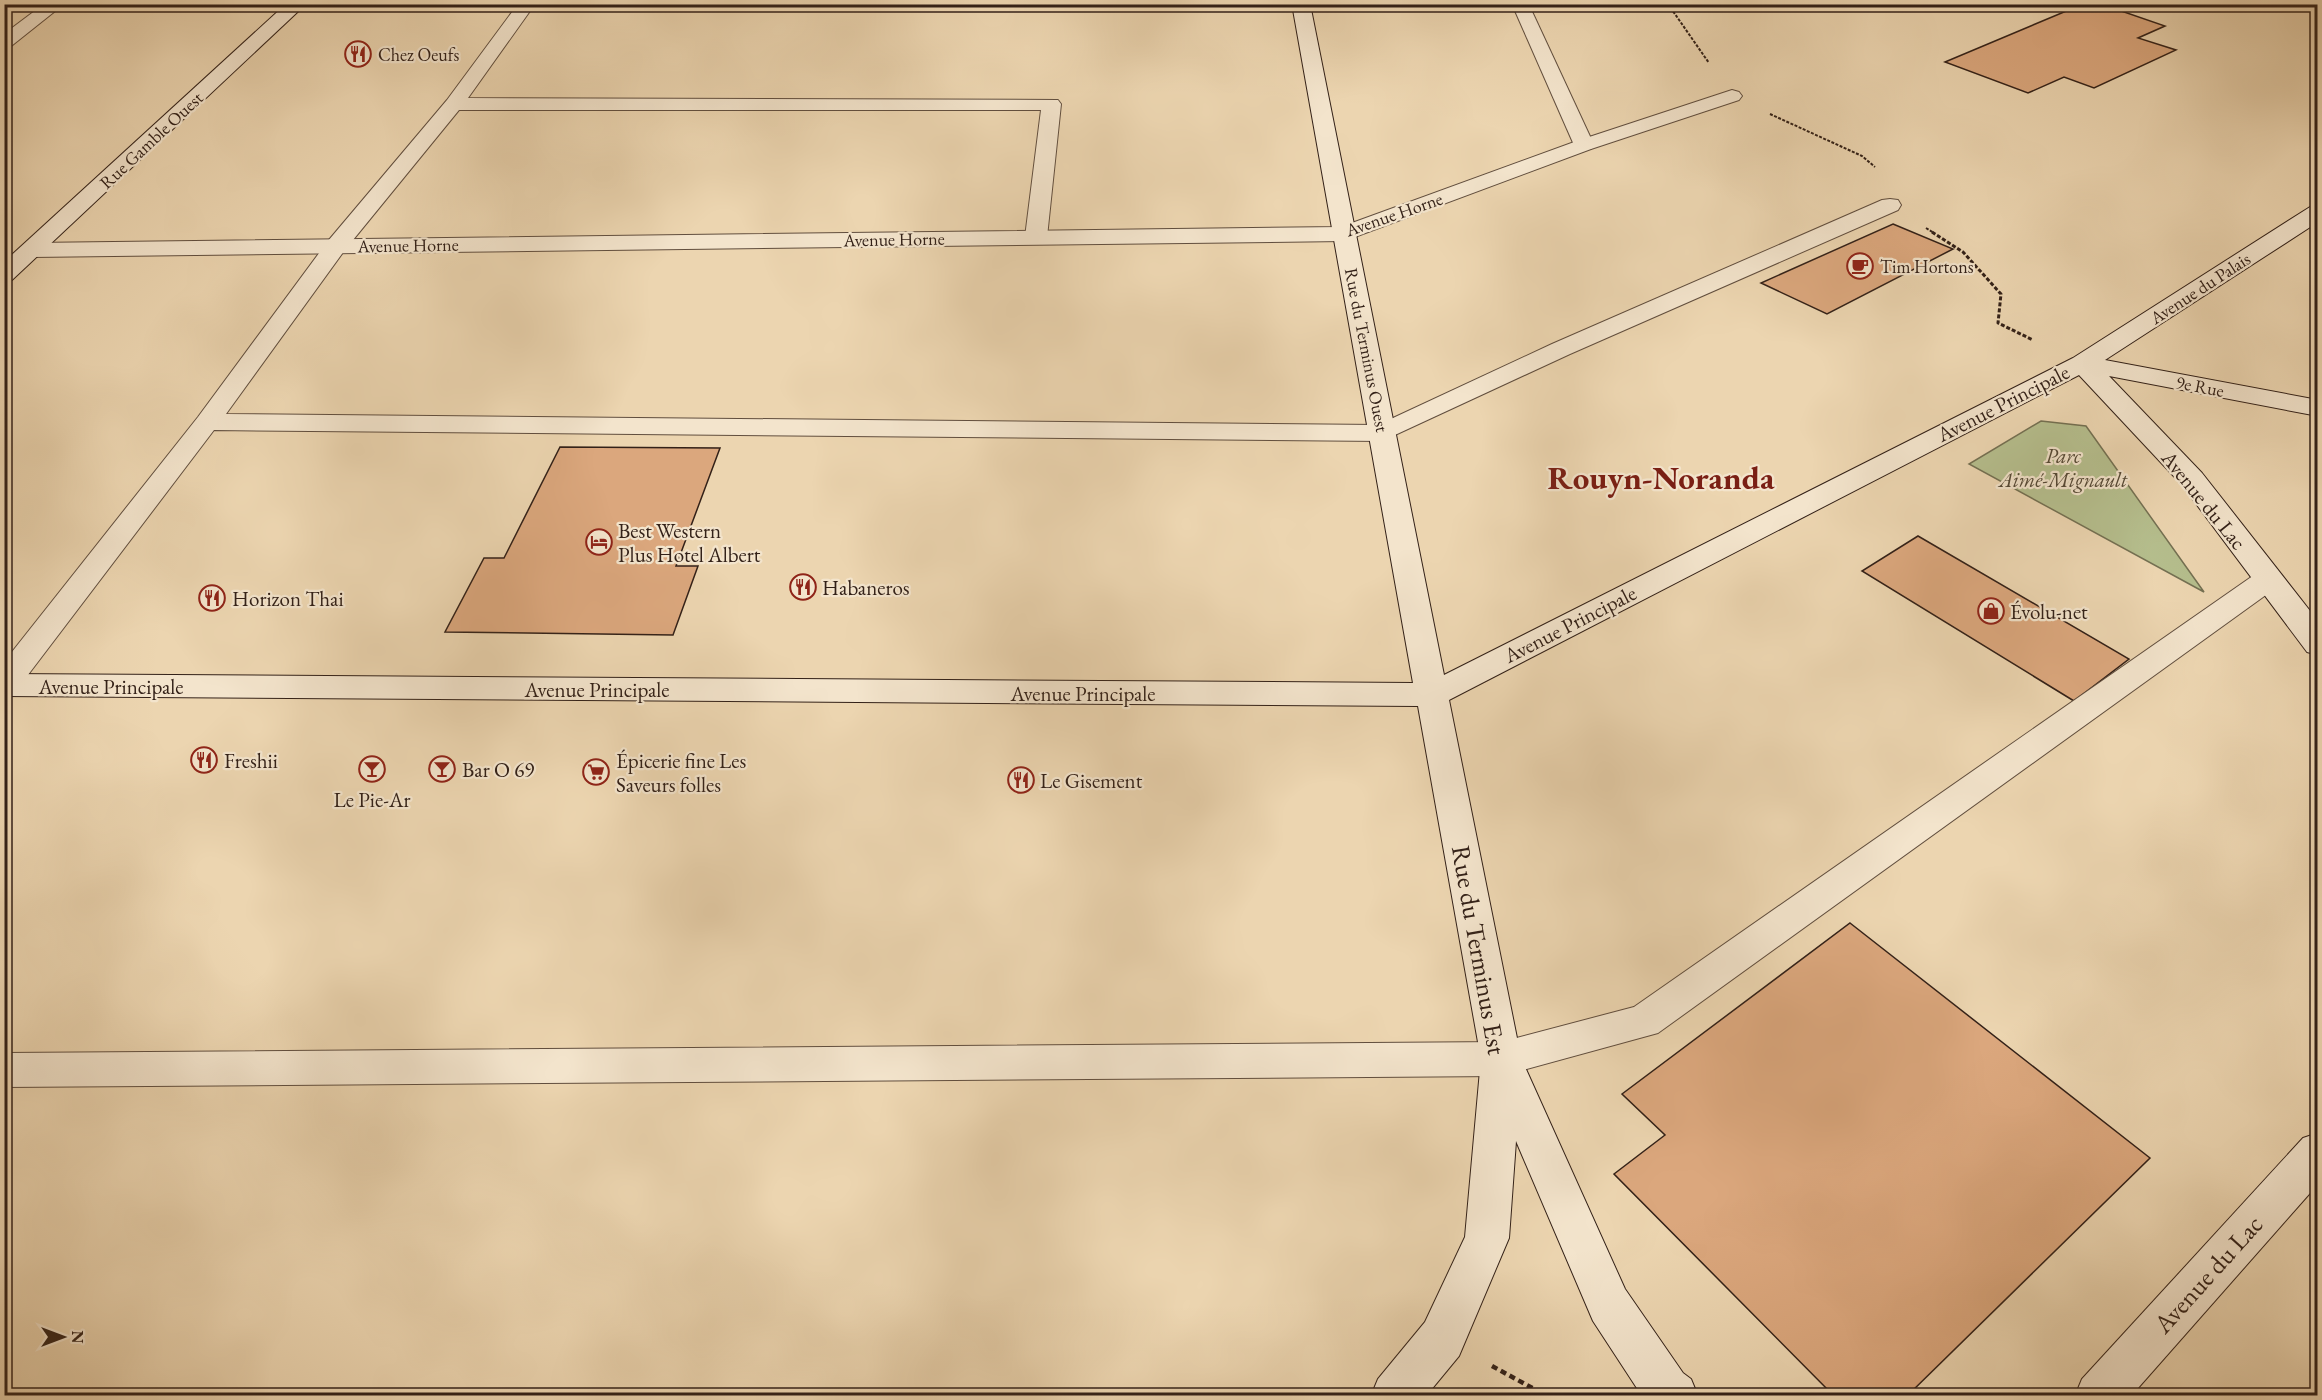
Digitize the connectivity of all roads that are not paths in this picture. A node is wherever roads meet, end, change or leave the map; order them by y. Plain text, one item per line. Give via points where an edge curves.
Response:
1 (56, 4) edge
2 (297, 4) edge
3 (527, 4) edge
4 (955, 4) edge
5 (1542, 4) edge
6 (1301, 5) edge
7 (1520, 5) edge
8 (4, 43) edge
9 (1732, 96) road end
10 (454, 104) junction
11 (1584, 145) junction
12 (1890, 205) road end
13 (2318, 212) edge
14 (1344, 234) junction
15 (1036, 237) junction
16 (336, 246) junction
17 (32, 250) junction
18 (4, 275) edge
19 (2082, 363) junction
20 (2318, 408) edge
21 (207, 422) junction
22 (1382, 434) junction
23 (2267, 580) junction
24 (2318, 644) edge
25 (4, 684) edge
26 (1431, 695) junction
27 (1501, 1059) junction
28 (4, 1070) edge
29 (2318, 1152) edge
30 (1395, 1395) edge
31 (1674, 1395) edge
32 (2099, 1395) edge

1 - 8 lane
2 - 17 street, Rue Gamble Ouest
3 - 10 lane
4 - 6 street
5 - 7 street
6 - 7 street
6 - 14 street, Rue du Terminus Ouest
7 - 11 lane
9 - 11 street, Avenue Horne
10 - 15 lane via 1051,104
10 - 16 lane
11 - 14 street, Avenue Horne
12 - 22 lane via 1561,349
13 - 19 street, Avenue du Palais
14 - 15 street, Avenue Horne
14 - 22 street, Rue du Terminus Ouest
15 - 16 street, Avenue Horne
16 - 17 street, Avenue Horne
16 - 21 lane
17 - 18 street, Rue Gamble Ouest
19 - 20 street, 9e Rue
19 - 23 street, Avenue du Lac via 2192,479
19 - 26 street, Avenue Principale
21 - 22 lane
21 - 25 lane
22 - 26 street, Rue du Terminus Ouest
23 - 24 street, Avenue du Lac
23 - 27 lane via 1645,1021
25 - 26 street, Avenue Principale
26 - 27 street, Rue du Terminus Est
27 - 28 lane
27 - 30 street, Rue du Terminus Est via 1487,1238 1442,1339
27 - 31 street via 1609,1305 1666,1390
29 - 32 street, Avenue du Lac

